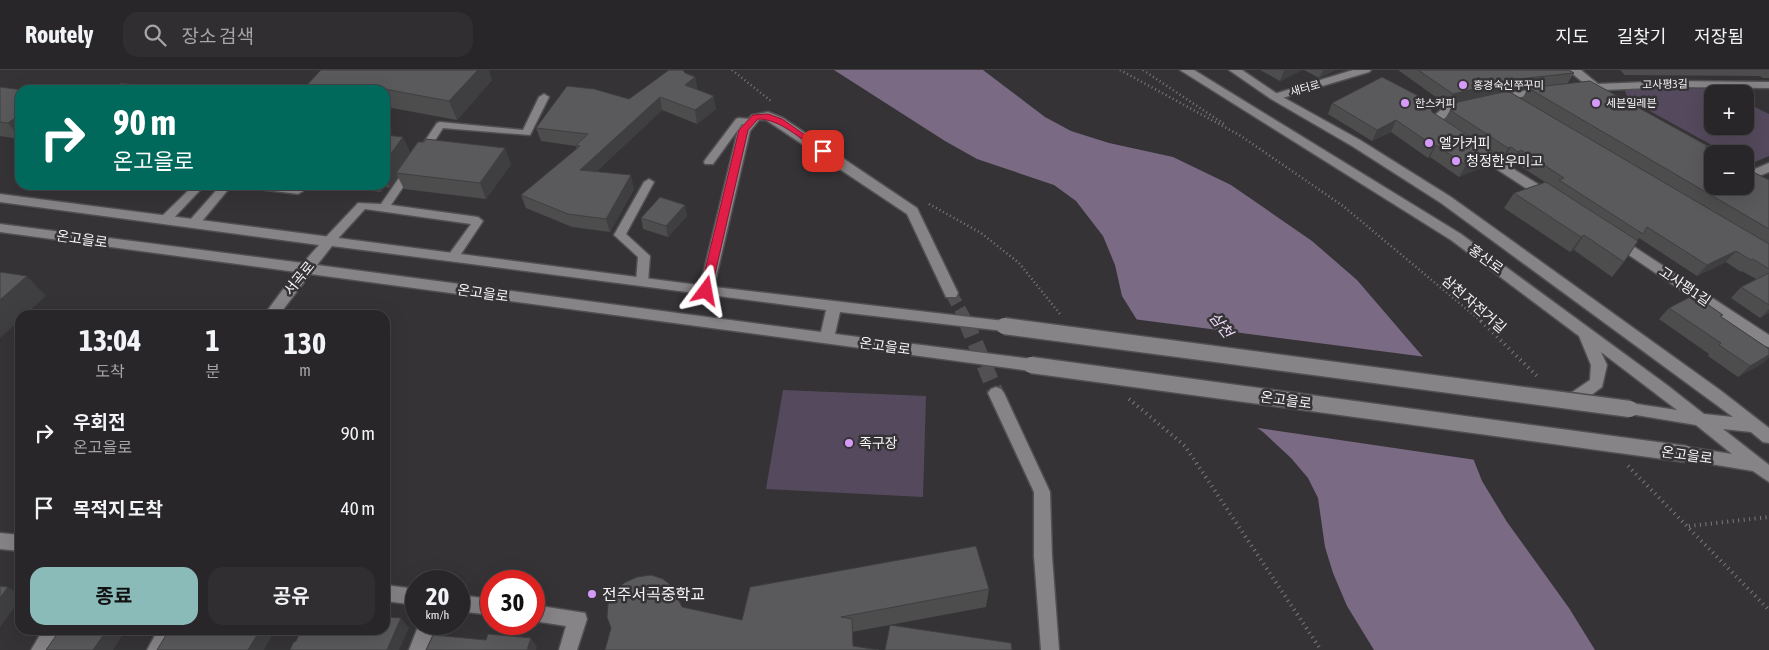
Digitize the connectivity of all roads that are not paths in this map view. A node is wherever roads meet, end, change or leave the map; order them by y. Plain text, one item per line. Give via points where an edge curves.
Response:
1 (1186, 70) edge
2 (1235, 70) edge
3 (1364, 70) edge
4 (1574, 70) edge
5 (1769, 85) edge
6 (1592, 86) junction
7 (1275, 96) junction
8 (1504, 96) junction
9 (544, 97) dead end
10 (1617, 100) edge
11 (1521, 106) edge
12 (750, 122) junction
13 (1450, 133) edge
14 (1466, 144) edge
15 (709, 162) dead end
16 (1769, 166) edge
17 (1754, 170) edge
18 (1754, 175) edge
19 (649, 182) dead end
20 (1769, 183) edge
21 (195, 190) edge
22 (223, 190) edge
23 (290, 190) edge
24 (298, 191) dead end
25 (0, 198) edge
26 (1558, 203) edge
27 (384, 208) junction
28 (165, 220) junction
29 (194, 223) junction
30 (0, 228) edge
31 (1608, 235) edge
32 (329, 241) junction
33 (454, 257) junction
34 (307, 269) junction
35 (642, 282) junction
36 (706, 291) junction
37 (951, 293) tunnel mouth
38 (834, 306) junction
39 (275, 310) edge
40 (1584, 330) junction
41 (827, 338) junction
42 (1769, 342) edge
43 (996, 393) tunnel mouth
44 (1570, 401) junction
45 (1702, 420) junction
46 (1762, 428) edge
47 (1769, 437) edge
48 (1765, 469) edge
49 (0, 541) edge
50 (15, 542) edge
51 (390, 594) edge
52 (405, 596) edge
53 (545, 614) edge
54 (50, 635) edge
55 (165, 635) edge
56 (424, 635) edge
57 (40, 650) edge
58 (156, 650) edge
59 (418, 650) edge
60 (568, 650) edge
61 (1050, 650) edge

1 - 40 street, 홍산로 via 1456,237
2 - 7 street, 홍산로
3 - 7 street, 새터로
4 - 6 street
5 - 6 street, 고사평3길
6 - 8 street, 고사평3길
6 - 10 street
7 - 46 street, 홍산로 via 1446,200
8 - 11 street
8 - 13 street, 고사평3길 via 1446,110 1433,122
9 - 27 lane via 526,133 440,125
12 - 15 lane via 739,120
12 - 36 street via 744,130
12 - 37 street via 756,117 768,116 779,120 912,212
14 - 26 street
16 - 17 street
18 - 20 street
19 - 35 lane via 620,235 644,256
21 - 28 lane
22 - 29 lane
23 - 24 lane
25 - 28 street
27 - 32 lane via 362,205
27 - 33 lane via 478,221
28 - 29 street
29 - 32 street
30 - 34 street, 온고을로
31 - 42 street, 고사평1길
32 - 33 street
32 - 34 street, 서곡로
33 - 35 street
34 - 39 street, 서곡로
34 - 41 street, 온고을로
35 - 36 street
36 - 38 street
38 - 41 street
38 - 44 street, bridge
40 - 44 street via 1599,365 1597,383
40 - 45 street, 홍산로
41 - 48 street, 온고을로, bridge via 1686,454
43 - 61 street via 1042,492
44 - 45 street, bridge
45 - 46 street
45 - 48 street, 홍산로
46 - 47 street, 홍산로
49 - 50 street
51 - 52 street
53 - 60 street via 578,619
54 - 57 street
55 - 58 street
56 - 59 street

